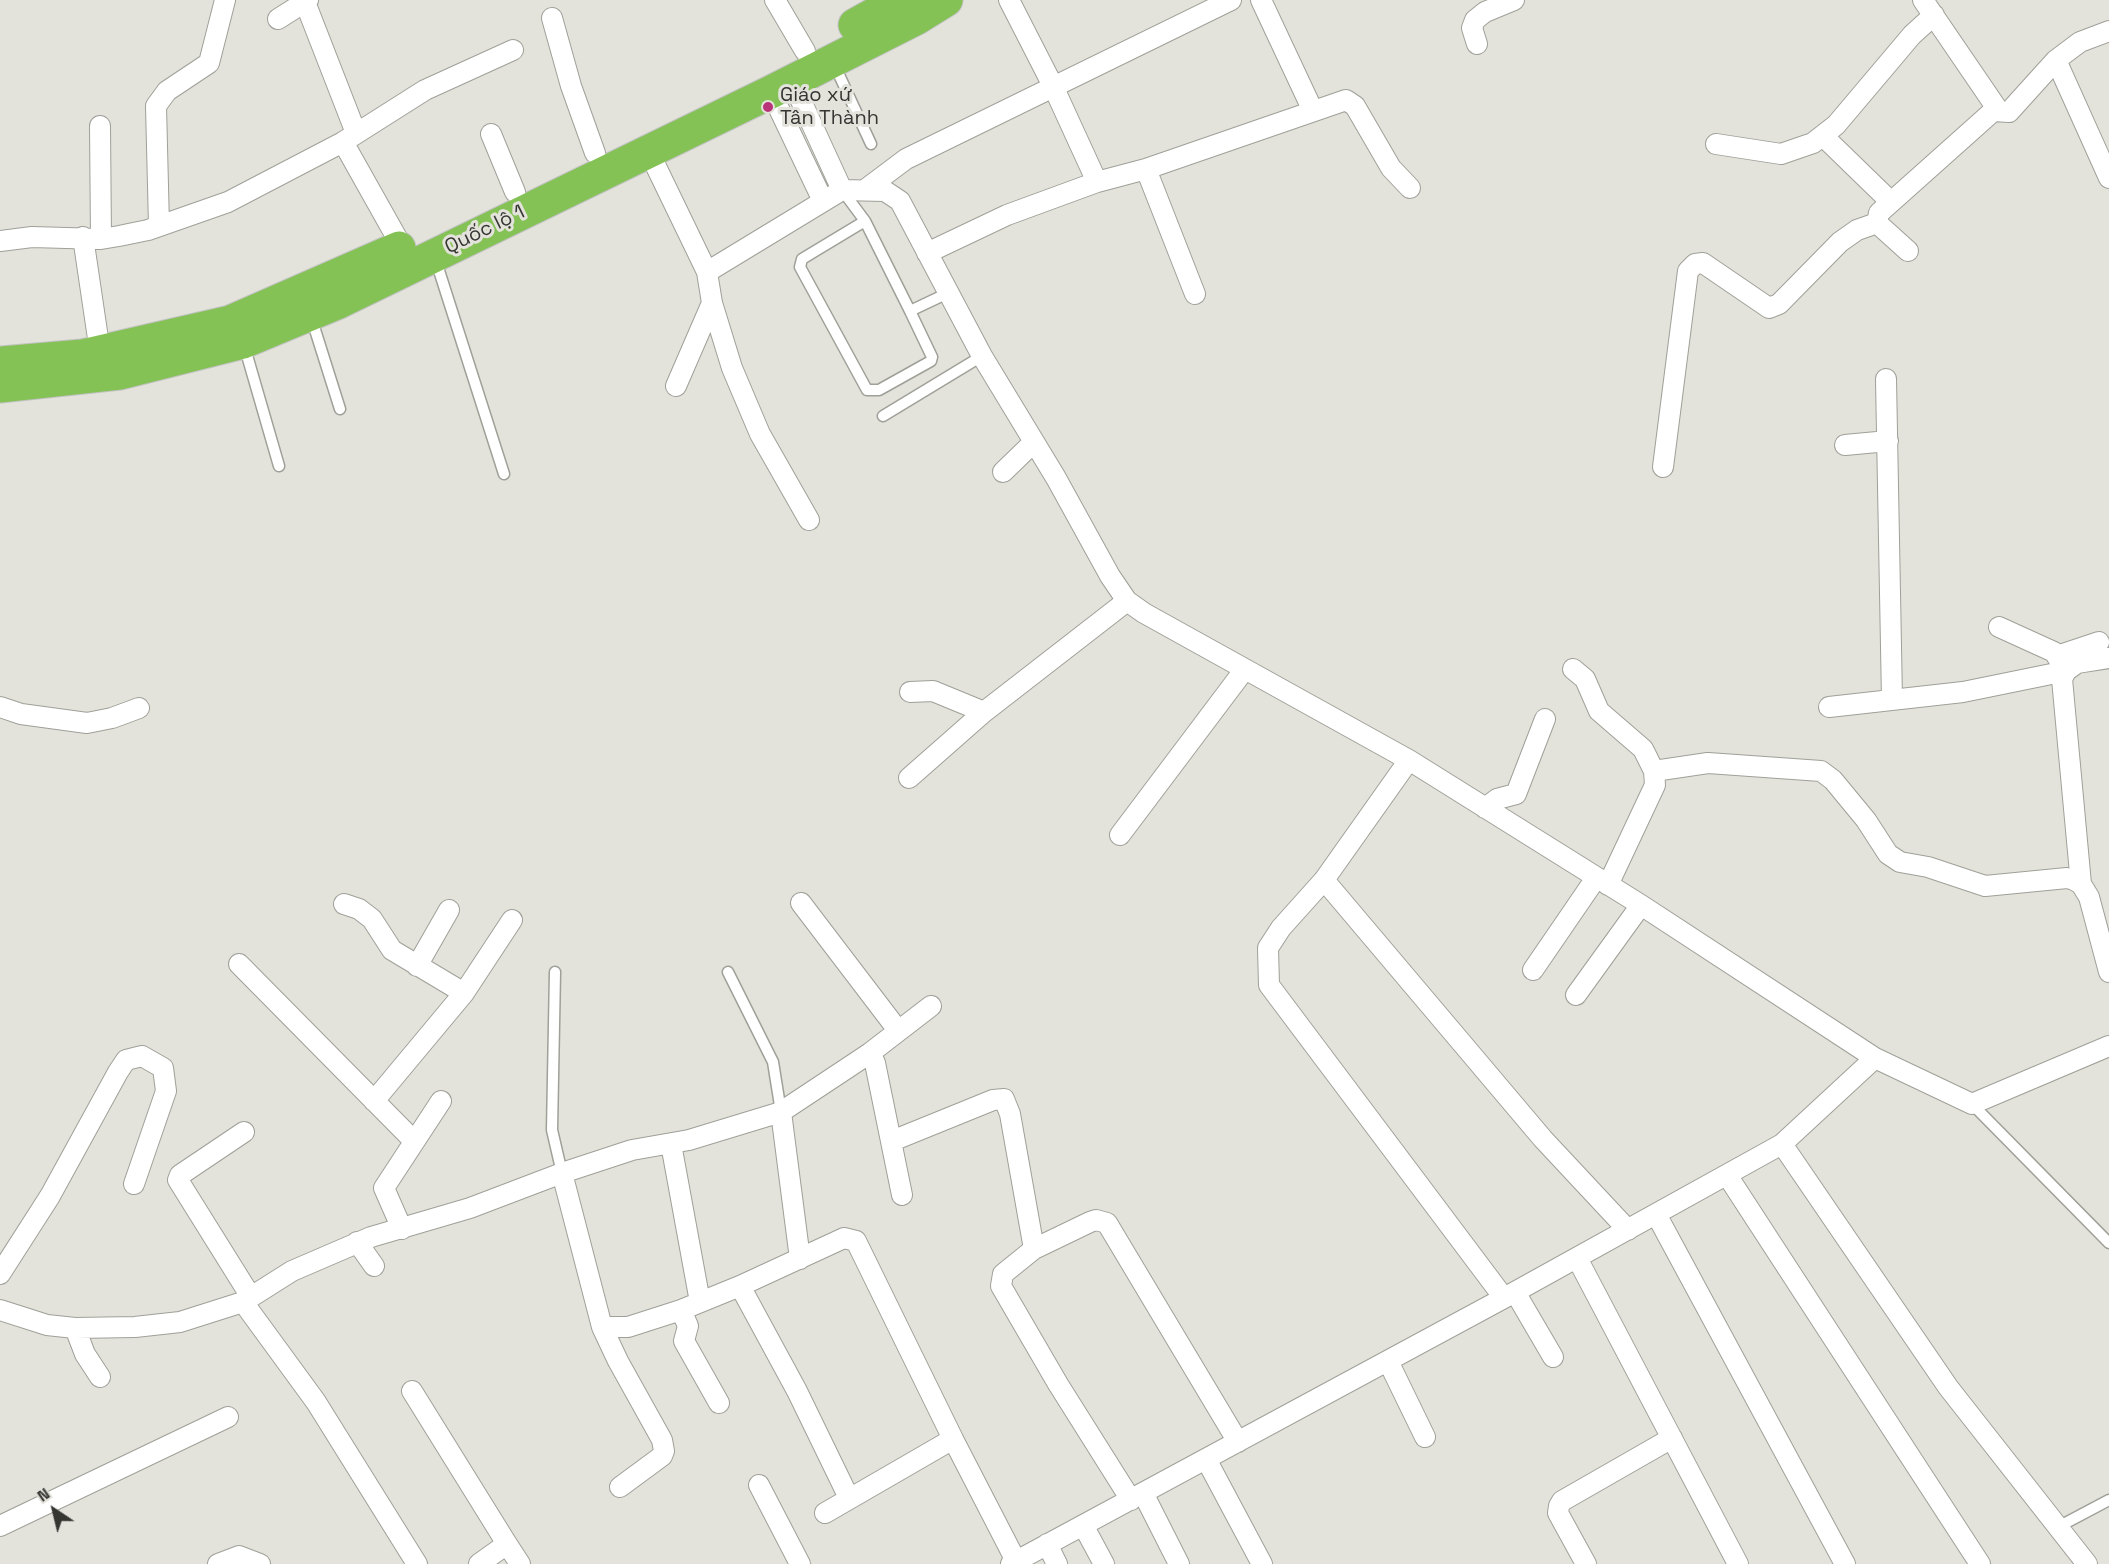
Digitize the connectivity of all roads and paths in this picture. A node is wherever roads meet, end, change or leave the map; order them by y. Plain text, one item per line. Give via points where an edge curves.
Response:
1 (225, 0) edge
2 (775, 0) edge
3 (900, 0) edge
4 (946, 0) edge
5 (1009, 0) edge
6 (1231, 0) edge
7 (1260, 0) edge
8 (1514, 0) edge
9 (307, 1) edge
10 (1928, 8) edge
11 (552, 18) dead end
12 (278, 19) dead end
13 (2109, 31) edge
14 (1477, 44) dead end
15 (513, 50) dead end
16 (819, 56) junction
17 (2056, 60) junction
18 (1053, 86) junction
19 (781, 87) junction
20 (1998, 110) junction
21 (1313, 111) junction
22 (100, 126) dead end
23 (491, 134) dead end
24 (1823, 136) junction
25 (349, 137) junction
26 (871, 144) dead end
27 (1716, 144) dead end
28 (648, 150) junction
29 (595, 153) junction
30 (1146, 169) junction
31 (2109, 177) edge
32 (1097, 182) junction
33 (1410, 188) dead end
34 (866, 189) junction
35 (842, 190) junction
36 (515, 192) junction
37 (823, 201) junction
38 (1891, 202) junction
39 (865, 221) junction
40 (1877, 223) junction
41 (159, 226) junction
42 (92, 238) junction
43 (0, 241) edge
44 (402, 246) junction
45 (1908, 251) dead end
46 (927, 254) junction
47 (434, 255) junction
48 (707, 272) junction
49 (948, 293) junction
50 (1195, 294) dead end
51 (712, 303) junction
52 (910, 311) junction
53 (310, 314) junction
54 (243, 342) junction
55 (100, 351) junction
56 (982, 356) junction
57 (0, 363) edge
58 (1886, 379) dead end
59 (0, 386) edge
60 (676, 386) dead end
61 (340, 408) dead end
62 (883, 416) dead end
63 (1888, 441) junction
64 (1034, 442) junction
65 (1845, 445) dead end
66 (279, 466) dead end
67 (1663, 467) dead end
68 (1003, 472) dead end
69 (504, 474) dead end
70 (808, 520) dead end
71 (1127, 601) junction
72 (1999, 627) dead end
73 (2104, 650) edge
74 (2061, 664) junction
75 (1245, 669) junction
76 (1573, 669) dead end
77 (910, 692) dead end
78 (1892, 700) junction
79 (0, 706) edge
80 (1829, 707) dead end
81 (139, 708) dead end
82 (984, 712) junction
83 (1545, 719) dead end
84 (1409, 760) junction
85 (1654, 771) junction
86 (909, 778) dead end
87 (1485, 808) junction
88 (1120, 835) dead end
89 (1324, 880) junction
90 (1602, 881) junction
91 (2081, 884) junction
92 (801, 903) dead end
93 (344, 904) dead end
94 (1641, 905) junction
95 (449, 910) dead end
96 (512, 920) dead end
97 (239, 964) dead end
98 (417, 966) junction
99 (1533, 970) dead end
100 (555, 972) dead end
101 (728, 972) dead end
102 (2109, 972) edge
103 (464, 993) junction
104 (1576, 995) dead end
105 (931, 1006) dead end
106 (897, 1029) junction
107 (2109, 1046) edge
108 (870, 1053) junction
109 (1875, 1058) junction
110 (374, 1101) junction
111 (441, 1101) dead end
112 (1972, 1104) junction
113 (780, 1112) junction
114 (244, 1132) dead end
115 (414, 1141) junction
116 (892, 1141) junction
117 (671, 1144) junction
118 (1782, 1144) junction
119 (561, 1173) junction
120 (1727, 1175) junction
121 (134, 1184) dead end
122 (902, 1195) dead end
123 (1656, 1214) junction
124 (402, 1228) junction
125 (1628, 1230) junction
126 (357, 1242) junction
127 (2109, 1244) edge
128 (1034, 1249) junction
129 (1577, 1258) junction
130 (800, 1259) junction
131 (374, 1266) dead end
132 (0, 1274) edge
133 (740, 1286) junction
134 (1510, 1295) junction
135 (247, 1299) junction
136 (700, 1302) junction
137 (0, 1310) edge
138 (681, 1310) junction
139 (602, 1327) junction
140 (75, 1328) junction
141 (1553, 1357) dead end
142 (1388, 1361) junction
143 (100, 1377) dead end
144 (412, 1391) dead end
145 (719, 1403) dead end
146 (228, 1417) dead end
147 (1425, 1437) dead end
148 (1672, 1438) junction
149 (953, 1440) junction
150 (1238, 1442) junction
151 (1206, 1459) junction
152 (759, 1485) dead end
153 (620, 1487) dead end
154 (1137, 1496) junction
155 (849, 1498) junction
156 (2109, 1500) edge
157 (825, 1513) dead end
158 (1083, 1525) junction
159 (0, 1527) edge
160 (2058, 1527) junction
161 (507, 1544) junction
162 (1047, 1544) junction
163 (1013, 1563) edge
164 (218, 1564) edge
165 (260, 1564) edge
166 (417, 1564) edge
167 (479, 1564) edge
168 (519, 1564) edge
169 (800, 1564) edge
170 (1057, 1564) edge
171 (1104, 1564) edge
172 (1179, 1564) edge
173 (1262, 1564) edge
174 (1586, 1564) edge
175 (1738, 1564) edge
176 (1845, 1564) edge
177 (1980, 1564) edge
178 (2087, 1564) edge

1 - 41 street via 209,63 167,91 156,106
2 - 16 street
3 - 16 highway, Quốc lộ 1
4 - 16 highway, Quốc lộ 1
5 - 18 street
6 - 18 street
7 - 21 street
8 - 14 street via 1475,20 1472,28
9 - 12 street
9 - 25 street
10 - 20 street
10 - 24 street via 1912,35 1857,102
11 - 29 street
13 - 17 street via 2080,42
15 - 25 street via 425,90
16 - 19 highway, Quốc lộ 1
16 - 26 lane
16 - 29 highway, Quốc lộ 1
17 - 20 street via 2009,112
17 - 31 street
18 - 32 street
18 - 34 street via 906,159
19 - 28 highway, Quốc lộ 1
19 - 35 street
19 - 37 street
20 - 38 street
21 - 30 street
21 - 33 street via 1351,101 1391,168
22 - 42 street
23 - 36 street
24 - 27 street via 1781,154
24 - 38 street
25 - 41 street via 228,202
25 - 44 street
28 - 47 highway, Quốc lộ 1
28 - 48 street
29 - 36 highway, Quốc lộ 1
30 - 32 street
30 - 50 street
32 - 46 street via 1007,215
34 - 35 street
34 - 46 street via 885,191 900,201
35 - 37 street
35 - 39 lane
36 - 44 highway, Quốc lộ 1
37 - 48 street
38 - 40 street via 1879,213
39 - 52 lane
39 - 52 lane via 802,259 800,267 867,390 879,390 931,361
40 - 45 street
40 - 67 street via 1840,242 1779,304 1769,308 1703,263 1688,271
41 - 42 street
42 - 43 street
42 - 55 street
44 - 55 highway, Quốc lộ 1 via 230,322
46 - 49 street
47 - 53 highway, Quốc lộ 1
47 - 69 lane
48 - 51 street
49 - 52 lane
49 - 56 street
51 - 60 street
51 - 70 street via 732,368 760,434
53 - 54 highway, Quốc lộ 1
53 - 61 lane
54 - 59 highway, Quốc lộ 1 via 120,373
54 - 66 lane
55 - 57 highway, Quốc lộ 1
56 - 62 lane
56 - 64 street
58 - 63 street
63 - 65 street
63 - 78 street
64 - 68 street
64 - 71 street
71 - 75 street
71 - 82 street
72 - 74 street via 2046,647
73 - 74 street
74 - 78 street via 1963,692
74 - 91 street
75 - 84 street
75 - 88 street
76 - 85 street via 1585,679 1599,711 1643,749
77 - 82 street via 933,691
78 - 80 street
79 - 81 street via 21,714 87,723
82 - 86 street
83 - 87 street via 1516,794 1497,799
84 - 87 street
84 - 89 street
85 - 90 street via 1654,785
85 - 91 street via 1708,763 1821,771 1866,820 1888,854 1900,862 1985,886 2067,878
87 - 90 street
89 - 125 street via 1543,1139
89 - 134 street via 1268,948 1269,986
90 - 94 street
90 - 99 street
91 - 102 street via 2089,897
92 - 106 street
93 - 98 street via 365,913 392,950
94 - 104 street
94 - 109 street
95 - 98 street
96 - 103 street
97 - 110 street
98 - 103 street
100 - 119 lane via 552,1130
101 - 113 lane via 773,1062
103 - 110 street
105 - 106 street
106 - 108 street
107 - 112 street
108 - 113 street
108 - 116 street
109 - 112 street
109 - 118 street
110 - 115 street
111 - 115 street
112 - 127 lane
113 - 117 street
113 - 130 street
114 - 135 street via 178,1180
115 - 124 street via 384,1188
116 - 122 street
116 - 128 street via 993,1100 1004,1100 1010,1114
117 - 119 street via 632,1150
117 - 136 street
118 - 120 street
118 - 160 street via 1948,1387
119 - 124 street via 470,1208
119 - 139 street
120 - 123 street
120 - 177 street
121 - 132 street via 166,1091 163,1068 142,1056 126,1060 118,1072 50,1197
123 - 125 street
123 - 176 street
124 - 126 street
125 - 129 street
126 - 131 street
126 - 135 street via 292,1271
128 - 150 street via 1090,1222 1107,1223
128 - 154 street via 1003,1274 1001,1286 1058,1384
129 - 134 street
129 - 148 street
130 - 133 street
130 - 149 street via 844,1238 855,1241
133 - 136 street
133 - 155 street
134 - 141 street
134 - 142 street
135 - 140 street via 180,1322
135 - 166 street
136 - 138 street
137 - 140 street via 47,1325
138 - 139 street via 628,1327
138 - 145 street via 688,1328 684,1341
139 - 153 street via 662,1440 664,1451
140 - 143 street
142 - 147 street
142 - 150 street
144 - 161 street
146 - 159 street
148 - 174 street via 1559,1506 1558,1513
148 - 175 street
149 - 155 street
149 - 163 street
150 - 151 street
151 - 154 street
151 - 173 street
152 - 169 street
154 - 158 street
154 - 172 street
155 - 157 street
156 - 160 lane
158 - 162 street
158 - 171 street
160 - 178 street
161 - 167 street
161 - 168 street
162 - 163 street
162 - 170 street
164 - 165 street via 239,1556

